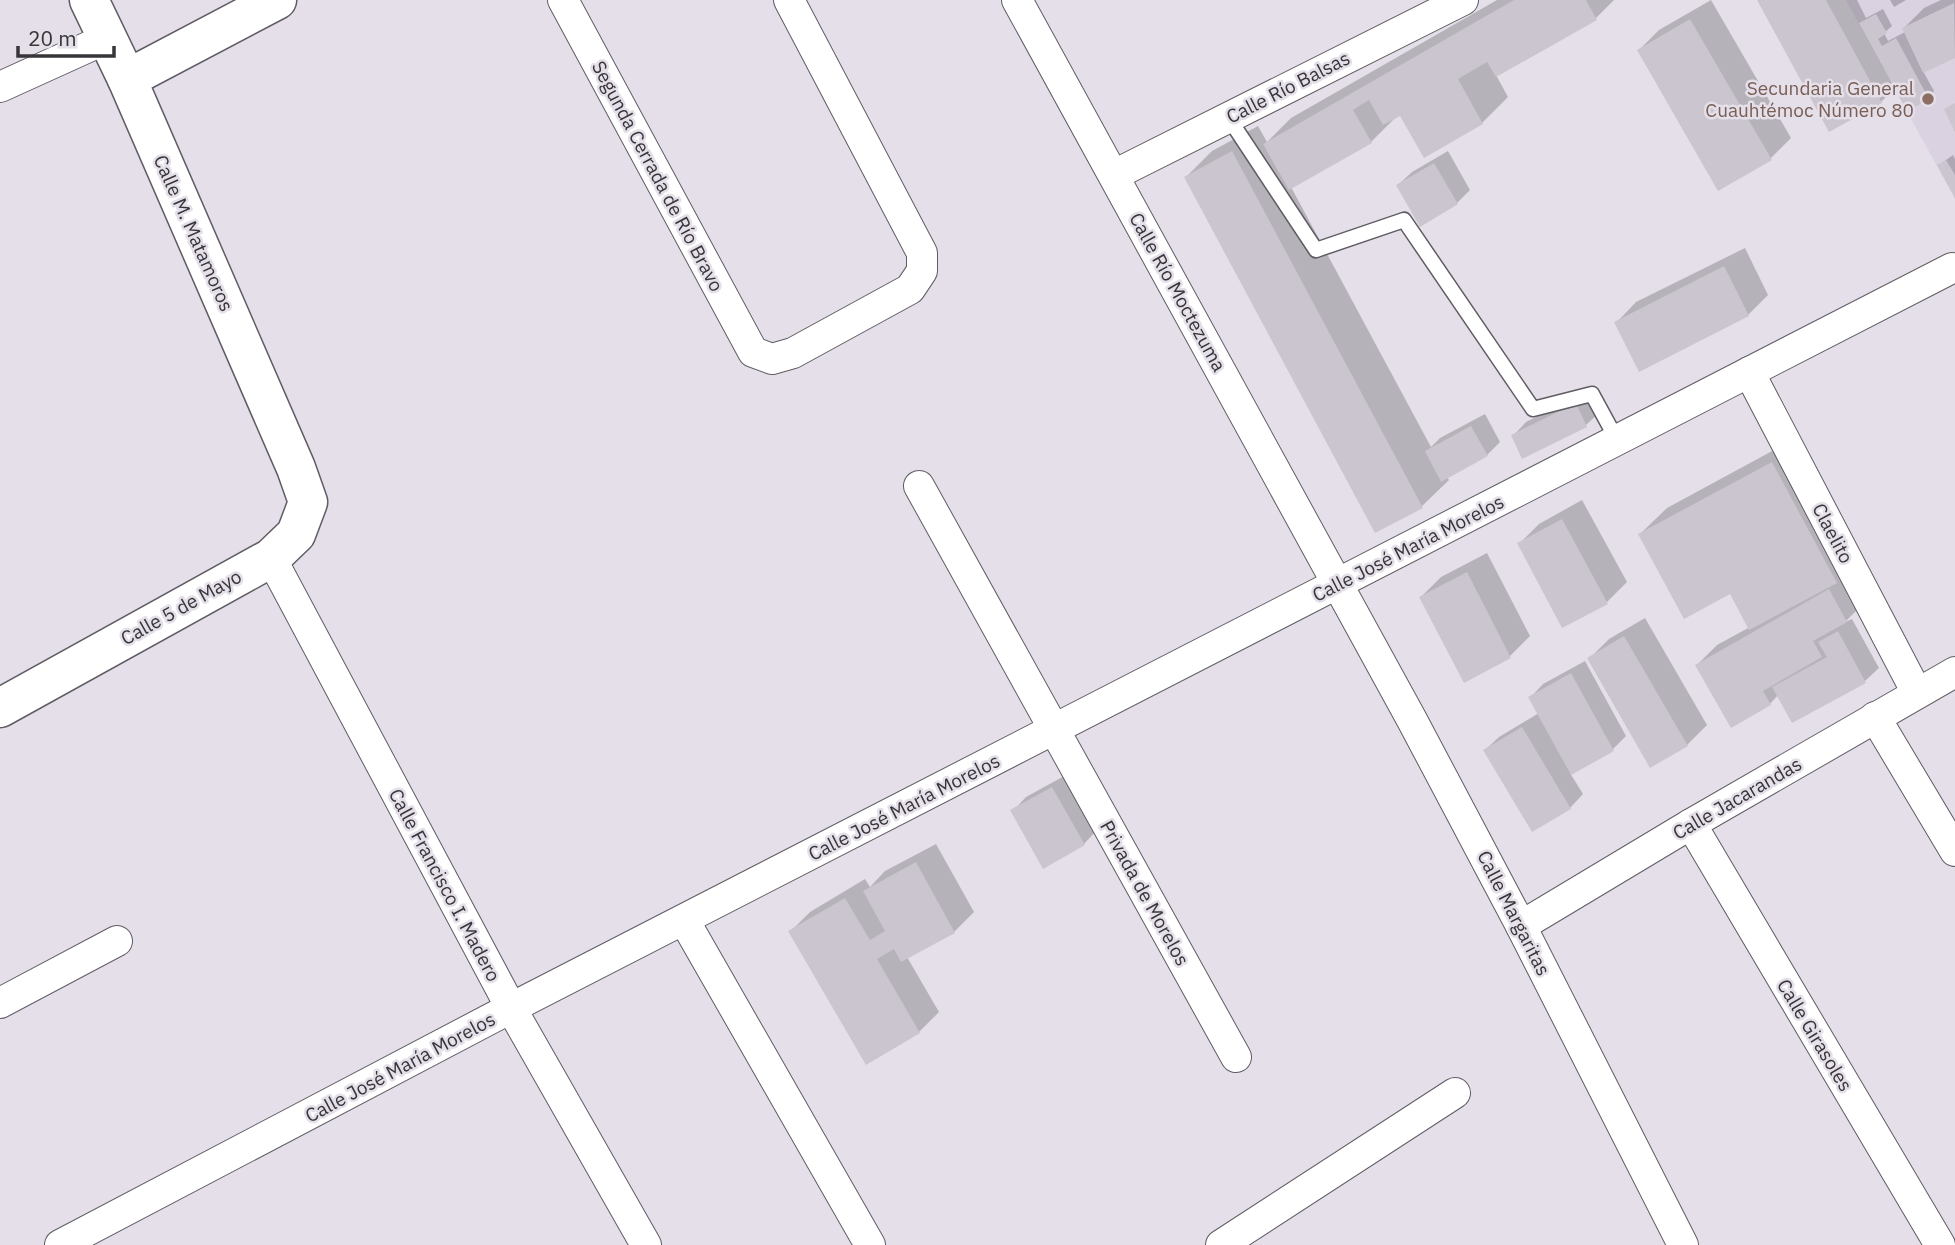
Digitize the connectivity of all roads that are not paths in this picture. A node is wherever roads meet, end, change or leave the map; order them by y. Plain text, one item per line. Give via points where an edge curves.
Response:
1 (89, 0) edge
2 (277, 0) edge
3 (563, 0) edge
4 (789, 0) edge
5 (1017, 0) edge
6 (1463, 0) edge
7 (108, 38) junction
8 (127, 79) junction
9 (0, 87) edge
10 (1228, 117) junction
11 (1114, 175) junction
12 (1952, 268) dead end
13 (1749, 372) junction
14 (1617, 440) junction
15 (296, 468) joint
16 (919, 486) dead end
17 (271, 558) junction
18 (1338, 584) junction
19 (1955, 672) edge
20 (1917, 693) junction
21 (0, 708) edge
22 (1875, 717) junction
23 (1054, 730) junction
24 (1690, 824) junction
25 (1955, 851) edge
26 (684, 920) junction
27 (1521, 926) junction
28 (117, 941) dead end
29 (0, 1003) edge
30 (511, 1008) junction
31 (1236, 1056) dead end
32 (1455, 1093) dead end
33 (60, 1245) edge
34 (646, 1245) edge
35 (870, 1245) edge
36 (1221, 1245) edge
37 (1683, 1245) edge
38 (1940, 1245) edge

1 - 7 main road, Calle M. Matamoros
2 - 8 main road
3 - 4 street, Segunda Cerrada de Río Bravo via 753,352 772,359 793,353 911,289 922,271 922,253
5 - 11 street, Calle Río Moctezuma
6 - 10 street, Calle Río Balsas
7 - 8 main road, Calle M. Matamoros
7 - 9 street
8 - 15 main road, Calle M. Matamoros
10 - 11 street, Calle Río Balsas
10 - 14 lane via 1316,250 1404,220 1533,409 1592,394
11 - 18 street, Calle Río Moctezuma
12 - 13 street, Calle José María Morelos
13 - 14 street, Calle José María Morelos
13 - 20 street, Claelito
14 - 18 street, Calle José María Morelos
15 - 17 main road, Calle 5 de Mayo via 309,502 296,534
16 - 23 street, Privada de Morelos
17 - 21 main road, Calle 5 de Mayo
17 - 30 street, Calle Francisco I. Madero
18 - 23 street, Calle José María Morelos
18 - 27 street, Calle Margaritas
19 - 20 street, Calle Jacarandas
20 - 22 street, Calle Jacarandas
22 - 24 street, Calle Jacarandas
22 - 25 street
23 - 26 street, Calle José María Morelos
23 - 31 street, Privada de Morelos
24 - 27 street, Calle Jacarandas
24 - 38 street, Calle Girasoles
26 - 30 street, Calle José María Morelos
26 - 35 street
27 - 37 street, Calle Margaritas
28 - 29 street
30 - 33 street, Calle José María Morelos
30 - 34 street, Calle Francisco I. Madero
32 - 36 street

